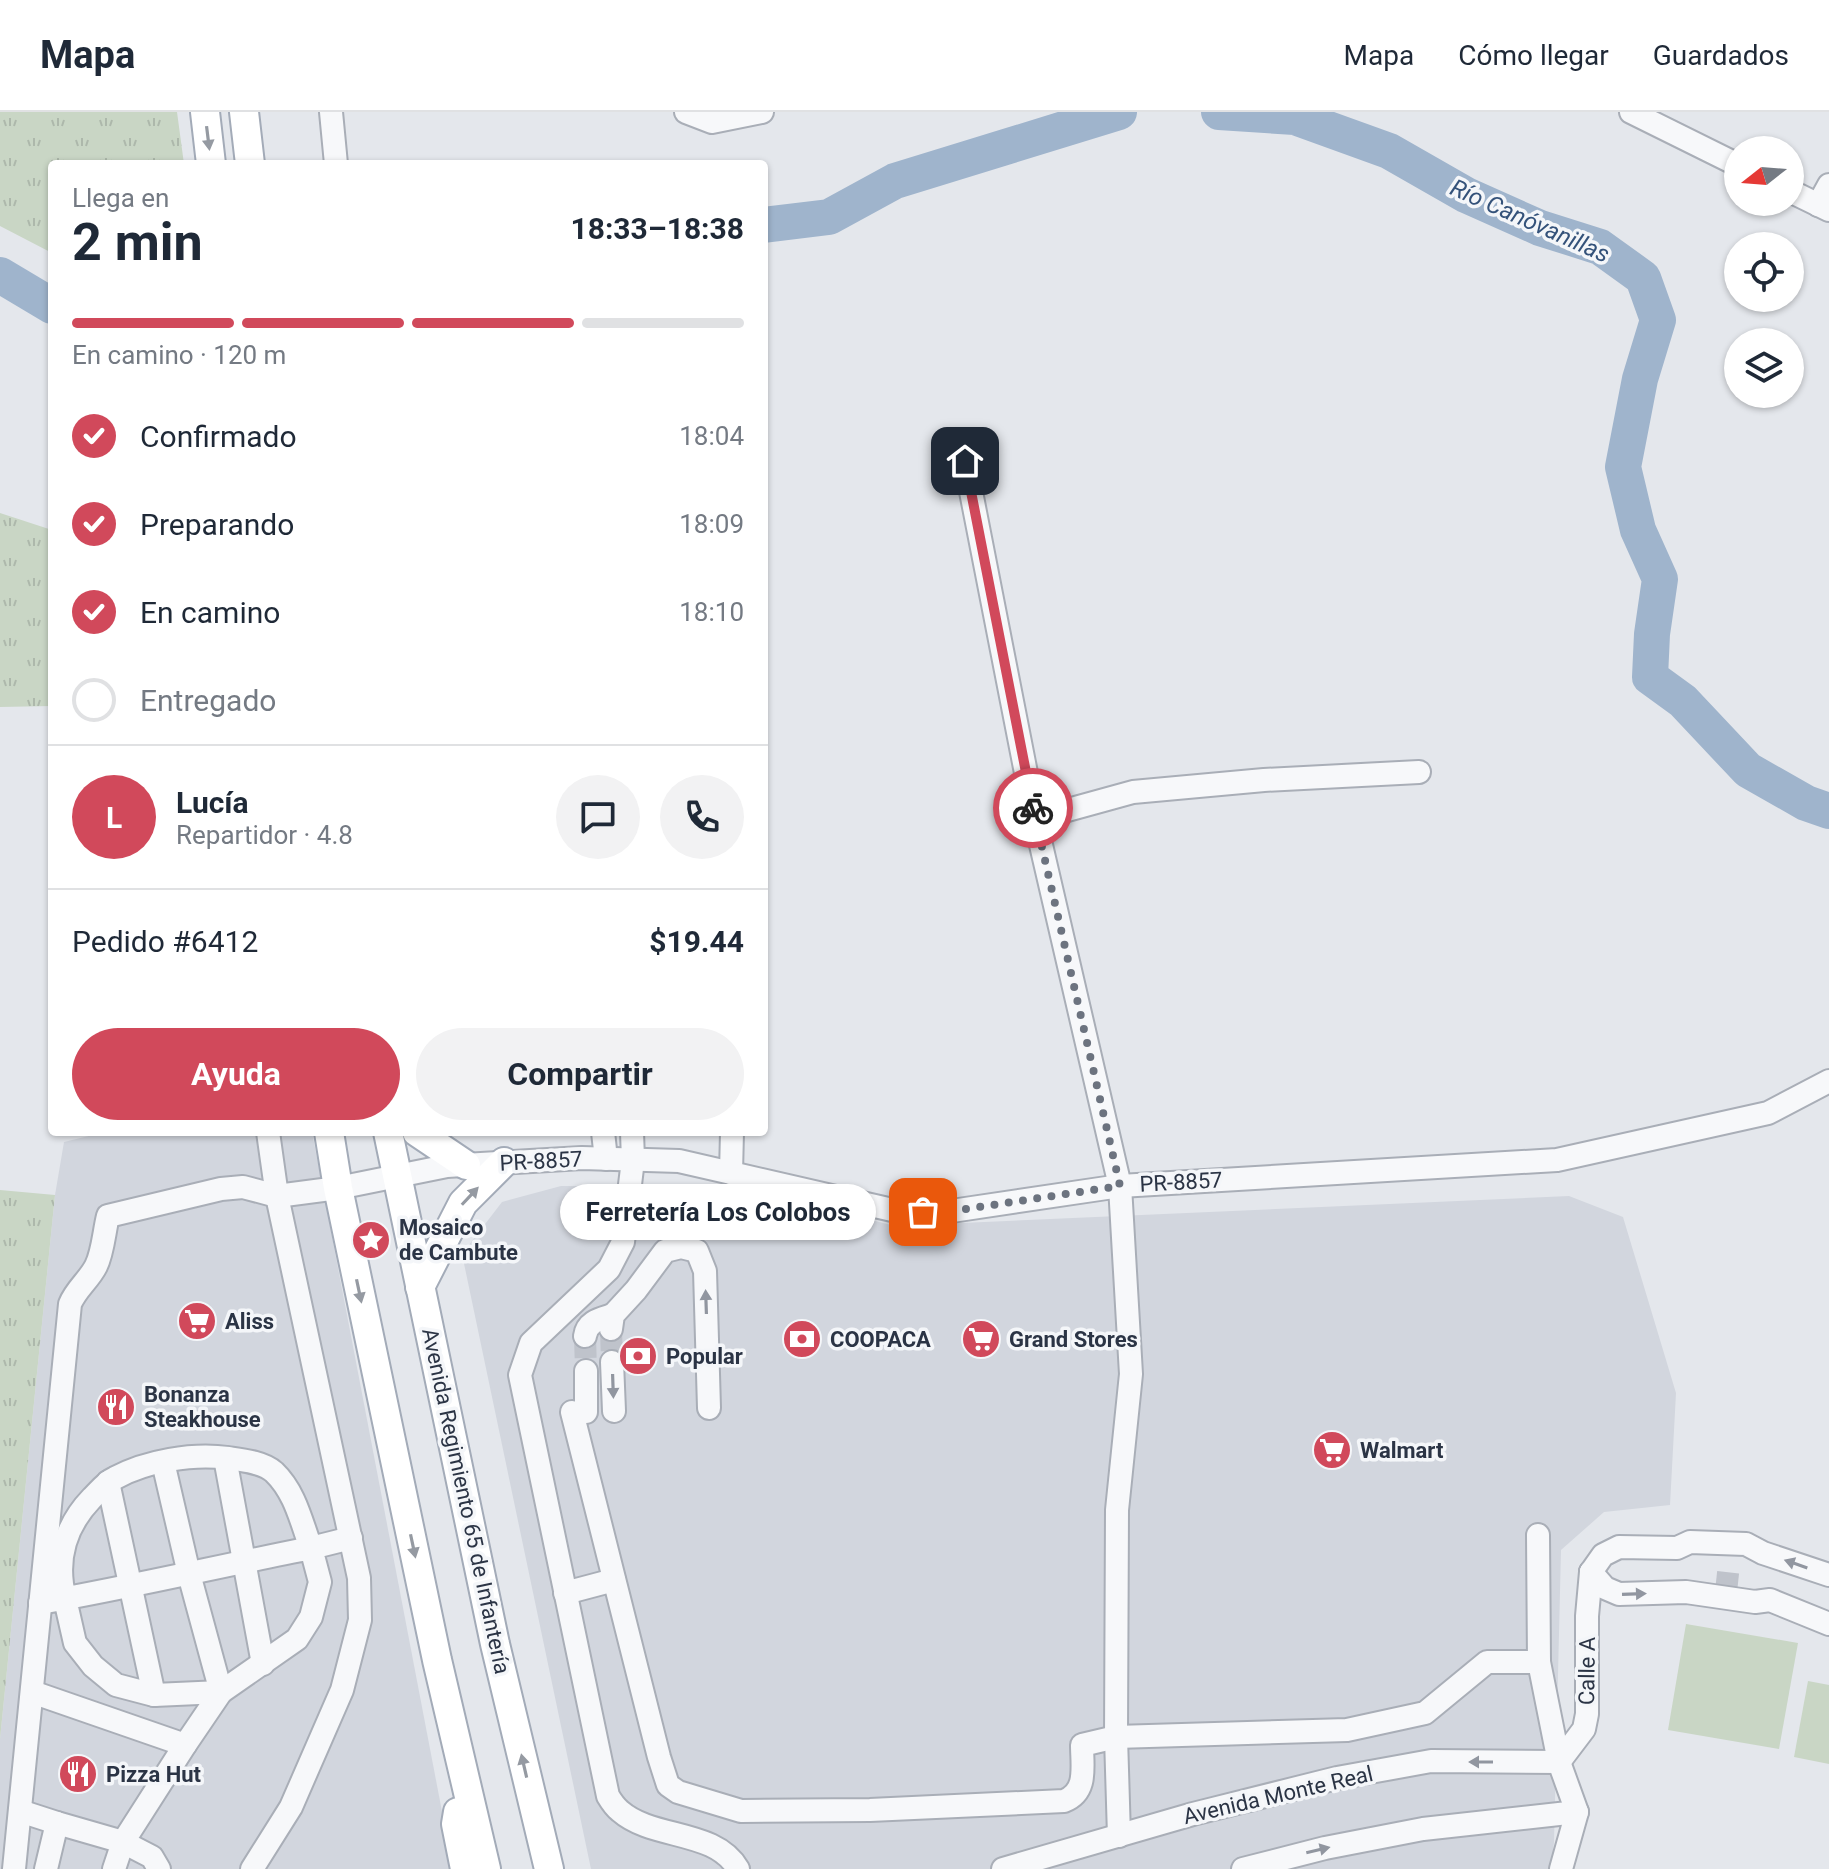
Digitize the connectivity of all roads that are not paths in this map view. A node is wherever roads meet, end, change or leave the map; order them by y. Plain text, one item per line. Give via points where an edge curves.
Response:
1 (205, 112) edge
2 (244, 112) edge
3 (331, 112) edge
4 (686, 112) edge
5 (762, 112) edge
6 (1644, 115) edge
7 (1724, 158) edge
8 (211, 160) edge
9 (250, 160) edge
10 (336, 160) edge
11 (1829, 185) edge
12 (1804, 198) edge
13 (1824, 207) edge
14 (965, 461) dead end
15 (1419, 772) dead end
16 (1035, 819) junction
17 (1829, 1081) edge
18 (269, 1136) edge
19 (330, 1136) edge
20 (389, 1136) edge
21 (423, 1136) edge
22 (603, 1136) edge
23 (632, 1136) edge
24 (732, 1136) edge
25 (606, 1159) junction
26 (633, 1160) junction
27 (504, 1162) junction
28 (466, 1165) junction
29 (731, 1173) junction
30 (396, 1174) junction
31 (1120, 1186) junction
32 (338, 1188) junction
33 (277, 1196) junction
34 (420, 1287) junction
35 (585, 1336) dead end
36 (612, 1362) tunnel mouth
37 (586, 1371) tunnel mouth
38 (709, 1408) dead end
39 (614, 1411) dead end
40 (225, 1458) junction
41 (163, 1462) junction
42 (108, 1482) junction
43 (1538, 1535) dead end
44 (351, 1538) junction
45 (311, 1548) junction
46 (245, 1561) junction
47 (1591, 1572) junction
48 (189, 1574) junction
49 (1829, 1575) edge
50 (614, 1580) junction
51 (1716, 1582) tunnel mouth
52 (1744, 1585) tunnel mouth
53 (131, 1586) junction
54 (1689, 1592) junction
55 (565, 1593) junction
56 (65, 1599) junction
57 (1770, 1600) junction
58 (40, 1603) junction
59 (1829, 1624) edge
60 (1539, 1662) junction
61 (263, 1664) junction
62 (32, 1692) junction
63 (221, 1692) junction
64 (154, 1695) junction
65 (1116, 1737) junction
66 (185, 1745) junction
67 (1559, 1762) junction
68 (463, 1771) junction
69 (20, 1811) junction
70 (1577, 1812) junction
71 (536, 1816) junction
72 (57, 1823) junction
73 (1119, 1836) junction
74 (123, 1842) junction
75 (14, 1869) edge
76 (46, 1869) edge
77 (114, 1869) edge
78 (159, 1869) edge
79 (252, 1869) edge
80 (465, 1869) edge
81 (486, 1869) edge
82 (549, 1869) edge
83 (568, 1869) edge
84 (738, 1869) edge
85 (1003, 1869) edge
86 (1243, 1869) edge
87 (1561, 1869) edge

1 -> 8 main road
2 - 9 main road
3 - 10 street
4 - 5 street via 712,122
6 - 7 street
11 - 13 street
12 - 13 street
14 - 16 street
15 - 16 street via 1133,792
16 - 31 street
17 - 31 street, PR-8857 via 1768,1113 1557,1160
18 - 33 street
19 - 32 main road
20 - 30 main road, Avenida Regimiento 65 de Infantería
21 - 28 main road
22 - 25 street
23 - 26 street
24 - 29 street
25 - 26 street, PR-8857
25 - 27 street, PR-8857
26 - 29 street, PR-8857 via 679,1161
26 - 55 street via 623,1242 609,1269 531,1343 520,1375
27 - 28 street, PR-8857
34 -> 27 main road via 463,1203
28 - 30 street, PR-8857
29 - 31 street, PR-8857 via 901,1212 945,1212
30 - 32 street, PR-8857
30 - 34 main road, Avenida Regimiento 65 de Infantería
31 - 65 street via 1131,1374 1117,1510
32 - 33 street, PR-8857
32 -> 68 main road
33 - 44 street
33 - 58 street, PR-8857 via 243,1187 221,1189 108,1216 94,1270 70,1304
71 -> 34 main road, Avenida Regimiento 65 de Infantería
38 -> 35 street via 705,1271 697,1251 665,1251 612,1322 592,1323
36 -> 39 street
37 - 50 street via 579,1412
40 - 41 street via 207,1455
40 - 45 street via 271,1469 291,1492
40 - 46 street
41 - 42 street
41 - 48 street
42 - 53 street
42 - 56 street via 70,1527 61,1556
43 - 60 street
44 - 45 street
44 - 79 street via 360,1620 342,1690 291,1807
45 - 46 street
45 - 61 street via 320,1582 311,1617 297,1639
46 - 48 street
46 - 61 street
49 -> 47 street via 1746,1544 1690,1542 1677,1548 1619,1547 1603,1555
47 -> 54 street via 1619,1594
47 - 67 street, Calle A via 1587,1714 1584,1729
48 - 53 street
48 - 63 street
50 - 55 street
50 - 65 street via 668,1785 702,1800 741,1811 1064,1801 1080,1790 1082,1745
51 - 54 street via 1700,1582
52 - 57 street
53 - 56 street
53 - 64 street
54 - 57 street
55 - 84 street via 608,1796 619,1811 643,1825 704,1842
56 - 58 street
56 - 64 street via 75,1643 93,1666 116,1685
57 - 59 street
58 - 62 street
60 - 65 street via 1487,1662 1425,1713 1347,1730
60 - 67 street
61 - 63 street
62 - 66 street
62 - 69 street
63 - 64 street
63 - 66 street
65 - 73 street
66 - 74 street
67 - 70 street
67 -> 73 street, Avenida Monte Real via 1431,1761 1337,1778
68 - 80 main road via 456,1824
68 - 81 main road
69 - 72 street
69 - 75 street
86 -> 70 street via 1423,1829
70 - 87 street
71 - 82 main road, Avenida Regimiento 65 de Infantería
71 - 83 main road via 555,1834
72 - 74 street
72 - 76 street
73 - 85 street, Avenida Monte Real
74 - 77 street
74 - 78 street via 152,1857

